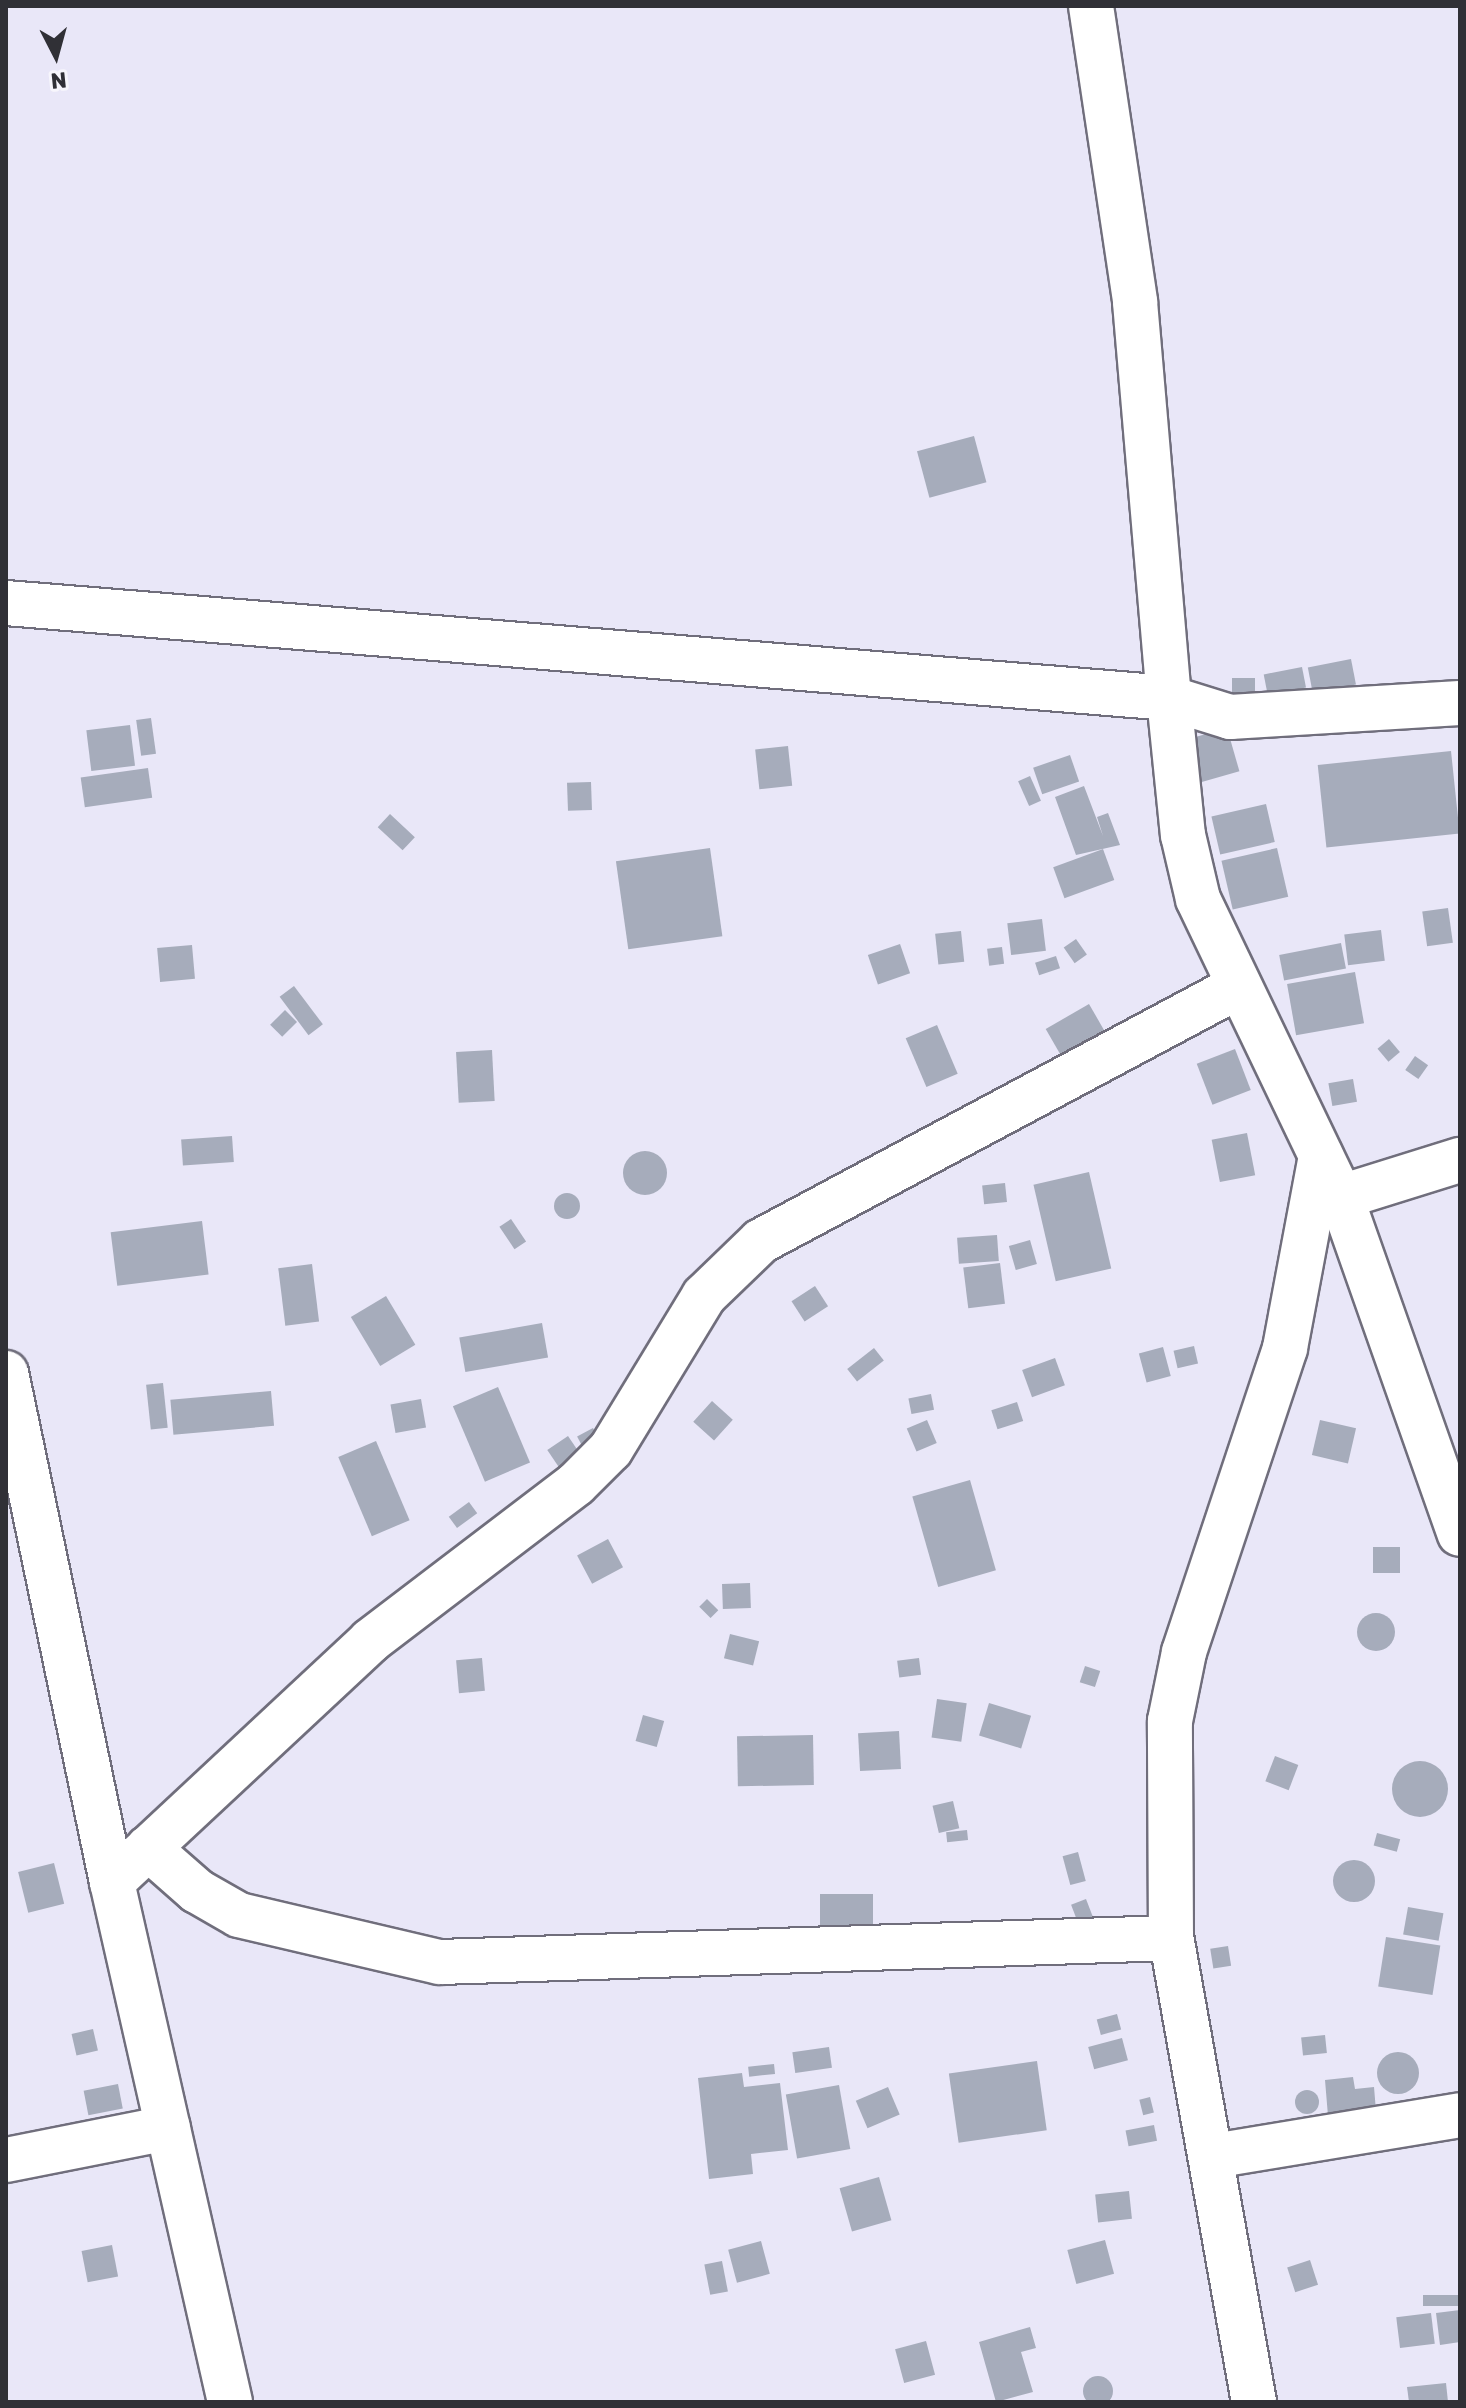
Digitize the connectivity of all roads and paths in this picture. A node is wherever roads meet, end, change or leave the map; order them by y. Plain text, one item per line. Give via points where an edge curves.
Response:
1 (1091, 6) edge
2 (6, 603) edge
3 (1169, 698) junction
4 (1460, 703) edge
5 (1237, 987) junction
6 (1321, 1156) junction
7 (1460, 1160) edge
8 (1341, 1197) junction
9 (6, 1373) edge
10 (1460, 1534) edge
11 (148, 1848) junction
12 (112, 1882) junction
13 (1171, 1938) junction
14 (1460, 2115) edge
15 (168, 2128) junction
16 (1213, 2156) junction
17 (6, 2160) edge
18 (230, 2402) edge
19 (1254, 2402) edge

1 - 3 street via 1135,302
2 - 3 street
3 - 4 street via 1230,717
3 - 5 street via 1183,835 1198,899
5 - 6 street
5 - 11 street via 761,1241 704,1296 611,1449 576,1484 370,1641
6 - 8 street
6 - 13 street via 1285,1348 1184,1652 1170,1721
7 - 8 street
8 - 10 street
9 - 12 street
11 - 12 street
11 - 13 street via 197,1891 239,1915 440,1962
12 - 15 street
13 - 16 street
14 - 16 street
15 - 17 street
15 - 18 street
16 - 19 street

